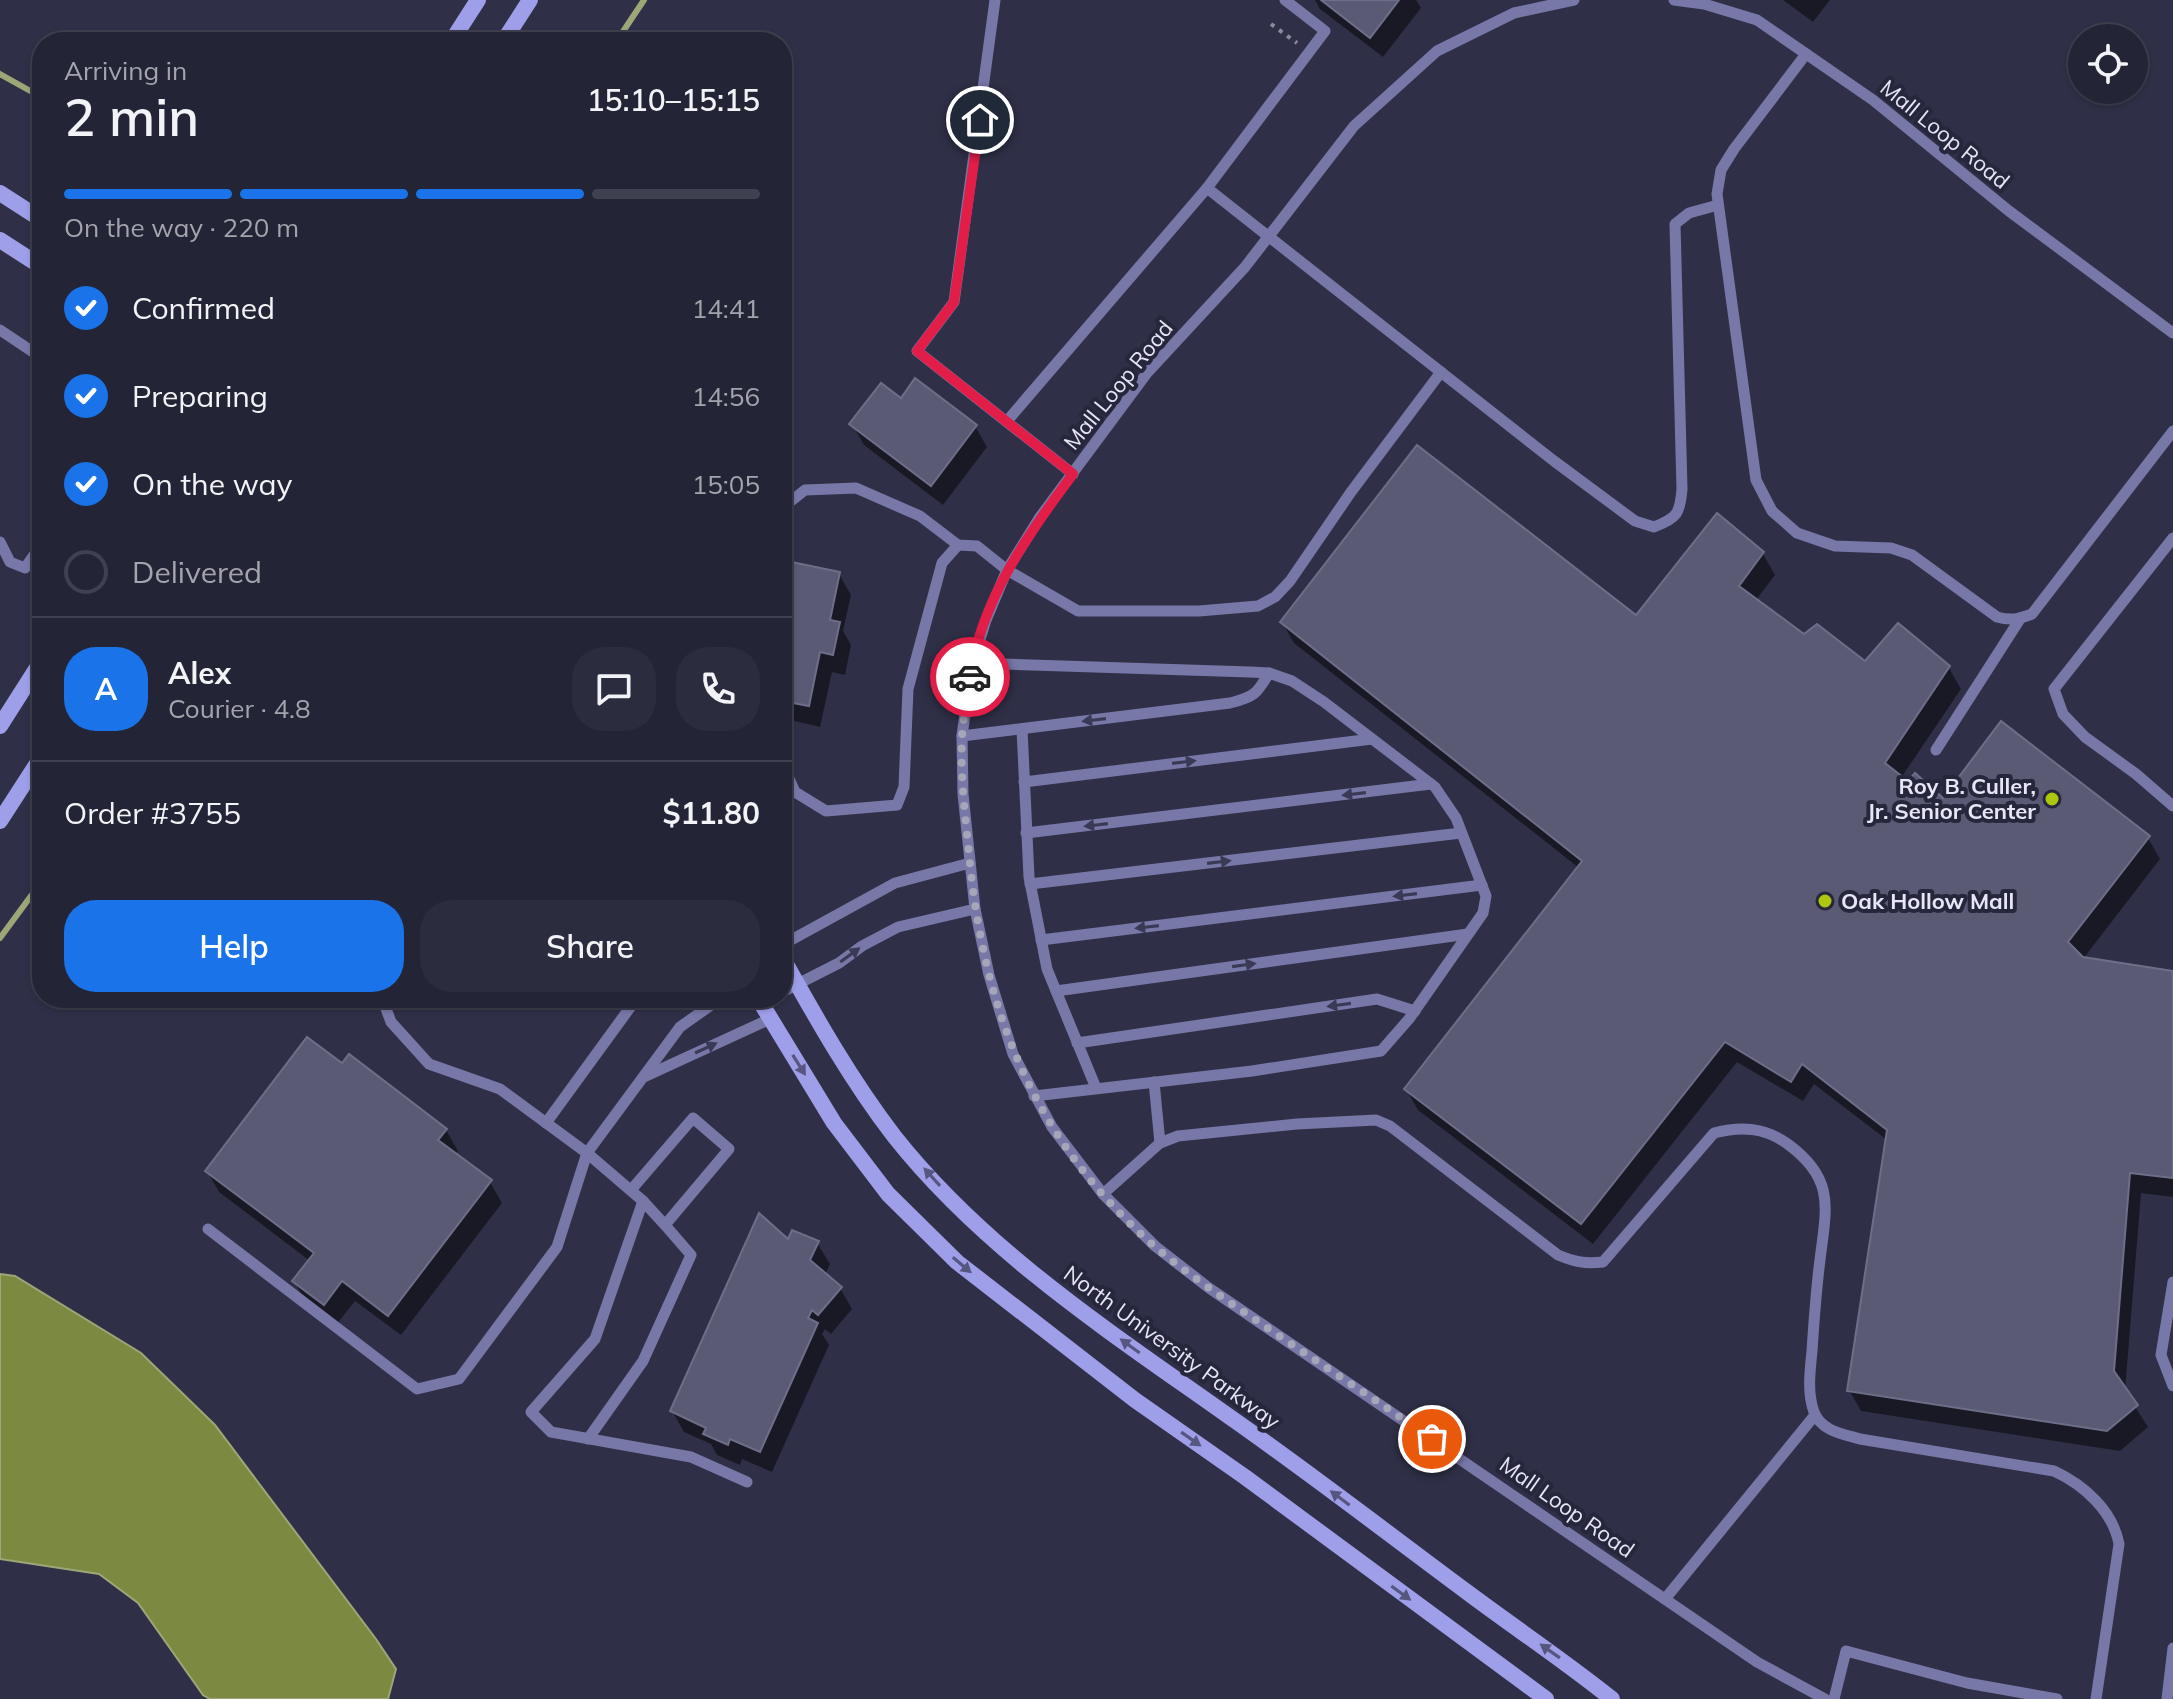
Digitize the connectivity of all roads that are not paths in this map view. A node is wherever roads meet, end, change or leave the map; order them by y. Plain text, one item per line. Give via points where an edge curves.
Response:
1 (478, 0) edge
2 (530, 0) edge
3 (995, 0) edge
4 (1285, 0) edge
5 (1517, 0) edge
6 (1574, 0) edge
7 (1674, 0) edge
8 (1514, 13) junction
9 (457, 32) edge
10 (509, 32) edge
11 (1806, 54) junction
12 (1207, 188) junction
13 (0, 193) edge
14 (1718, 205) junction
15 (32, 214) edge
16 (1269, 236) junction
17 (0, 240) edge
18 (32, 261) edge
19 (0, 330) edge
20 (2173, 333) edge
21 (32, 351) edge
22 (1441, 372) junction
23 (1007, 421) junction
24 (2173, 431) edge
25 (1073, 474) junction
26 (792, 500) edge
27 (2173, 538) edge
28 (0, 542) edge
29 (958, 545) junction
30 (32, 558) edge
31 (1007, 570) junction
32 (2020, 619) junction
33 (973, 663) junction
34 (1269, 673) junction
35 (32, 676) edge
36 (0, 726) edge
37 (1022, 729) junction
38 (962, 736) junction
39 (1372, 739) junction
40 (1936, 750) dead end
41 (32, 771) edge
42 (1024, 782) junction
43 (1431, 784) junction
44 (792, 785) edge
45 (2173, 806) edge
46 (0, 821) edge
47 (1026, 833) junction
48 (1461, 833) junction
49 (970, 863) junction
50 (1030, 884) junction
51 (1482, 885) junction
52 (975, 909) junction
53 (1468, 934) junction
54 (792, 940) edge
55 (1041, 940) junction
56 (792, 987) edge
57 (792, 991) edge
58 (1056, 991) junction
59 (386, 1008) edge
60 (630, 1008) edge
61 (707, 1008) edge
62 (766, 1008) edge
63 (1415, 1011) junction
64 (770, 1019) junction
65 (1077, 1043) junction
66 (642, 1078) junction
67 (1154, 1082) junction
68 (1096, 1088) junction
69 (1034, 1096) junction
70 (546, 1123) junction
71 (1160, 1143) junction
72 (587, 1153) junction
73 (631, 1190) junction
74 (1103, 1194) junction
75 (643, 1201) junction
76 (665, 1225) junction
77 (208, 1229) dead end
78 (2173, 1282) edge
79 (2173, 1386) edge
80 (1815, 1415) junction
81 (588, 1439) junction
82 (747, 1482) dead end
83 (1665, 1599) junction
84 (2173, 1648) edge
85 (1546, 1699) edge
86 (1612, 1699) edge
87 (1825, 1699) edge
88 (1834, 1699) edge
89 (2057, 1699) edge
90 (2096, 1699) edge
91 (2167, 1699) edge

1 - 9 main road
2 - 10 main road
3 - 23 lane via 954,302 917,351
4 - 12 lane via 1325,31
5 - 8 lane
6 - 8 lane, Mall Loop Road
7 - 11 lane, Mall Loop Road via 1757,20
8 - 16 lane, Mall Loop Road via 1437,51 1354,126
11 - 14 lane via 1721,170
11 - 20 lane, Mall Loop Road
12 - 16 lane
12 - 23 lane
13 - 15 main road
14 - 22 lane via 1689,213 1675,224 1682,489 1674,519 1654,527 1635,521
14 - 32 lane via 1756,480 1772,511 1813,540 1912,555 1997,617
16 - 22 lane
16 - 25 lane, Mall Loop Road via 1147,373
17 - 18 main road
19 - 21 lane
22 - 31 lane via 1290,581 1258,606 1078,611
23 - 25 lane
24 - 32 lane via 2032,614
25 - 31 lane, Mall Loop Road
26 - 29 lane via 805,490 856,488 920,516
27 - 45 lane via 2054,689 2063,714 2085,737
28 - 30 lane via 10,562 25,568
29 - 31 lane via 977,546
29 - 44 lane via 942,563 908,689 904,787 897,805 826,811
31 - 33 lane, Mall Loop Road
32 - 40 lane
33 - 34 lane
33 - 38 lane, Mall Loop Road
34 -> 37 lane via 1258,693 1246,699
34 - 39 lane via 1292,681
35 - 36 main road
37 - 38 lane
37 - 42 lane
38 - 49 lane, Mall Loop Road
42 -> 39 lane
39 - 43 lane
41 - 46 main road
42 - 47 lane
43 -> 47 lane
43 - 48 lane
47 - 50 lane
50 -> 48 lane
48 - 51 lane
49 - 52 lane, Mall Loop Road
49 - 54 lane via 895,883
50 - 55 lane
51 - 53 lane via 1483,913
51 -> 55 lane
56 -> 52 lane via 898,927
52 - 69 lane, Mall Loop Road via 999,1011
58 -> 53 lane
53 - 63 lane
55 - 58 lane
86 -> 57 main road, North University Parkway via 1016,1260 895,1137
58 - 65 lane
59 - 70 lane via 391,1022 429,1064 500,1089
60 - 70 lane
61 - 66 lane via 680,1027
62 - 64 main road
63 -> 65 lane via 1377,999
63 - 67 lane via 1381,1051
66 -> 64 lane
64 -> 85 main road via 834,1123 888,1194 957,1262 1135,1400
65 - 68 lane
66 - 72 lane
67 - 68 lane
67 - 71 lane
68 - 69 lane
69 - 74 lane, Mall Loop Road
70 - 72 lane
71 - 74 lane
71 - 80 lane via 1219,1131 1376,1120 1558,1255 1588,1264 1603,1262 1714,1133 1740,1127 1764,1132 1808,1159 1827,1213 1809,1387
72 - 73 lane
72 - 77 lane via 557,1247 459,1379 417,1389
73 - 75 lane
73 - 76 lane via 693,1118 729,1149
74 - 83 lane, Mall Loop Road via 1155,1246 1209,1288
75 - 76 lane
75 - 81 lane via 595,1339 531,1412 551,1432
76 - 81 lane via 691,1255 643,1361
78 - 79 lane via 2161,1355
80 - 83 lane
80 - 90 lane via 1831,1431 2054,1471 2086,1491 2116,1527 2119,1544
81 - 82 lane via 691,1457
83 - 87 lane, Mall Loop Road via 1757,1662
84 - 91 lane
88 - 89 lane via 1846,1651 1967,1683

